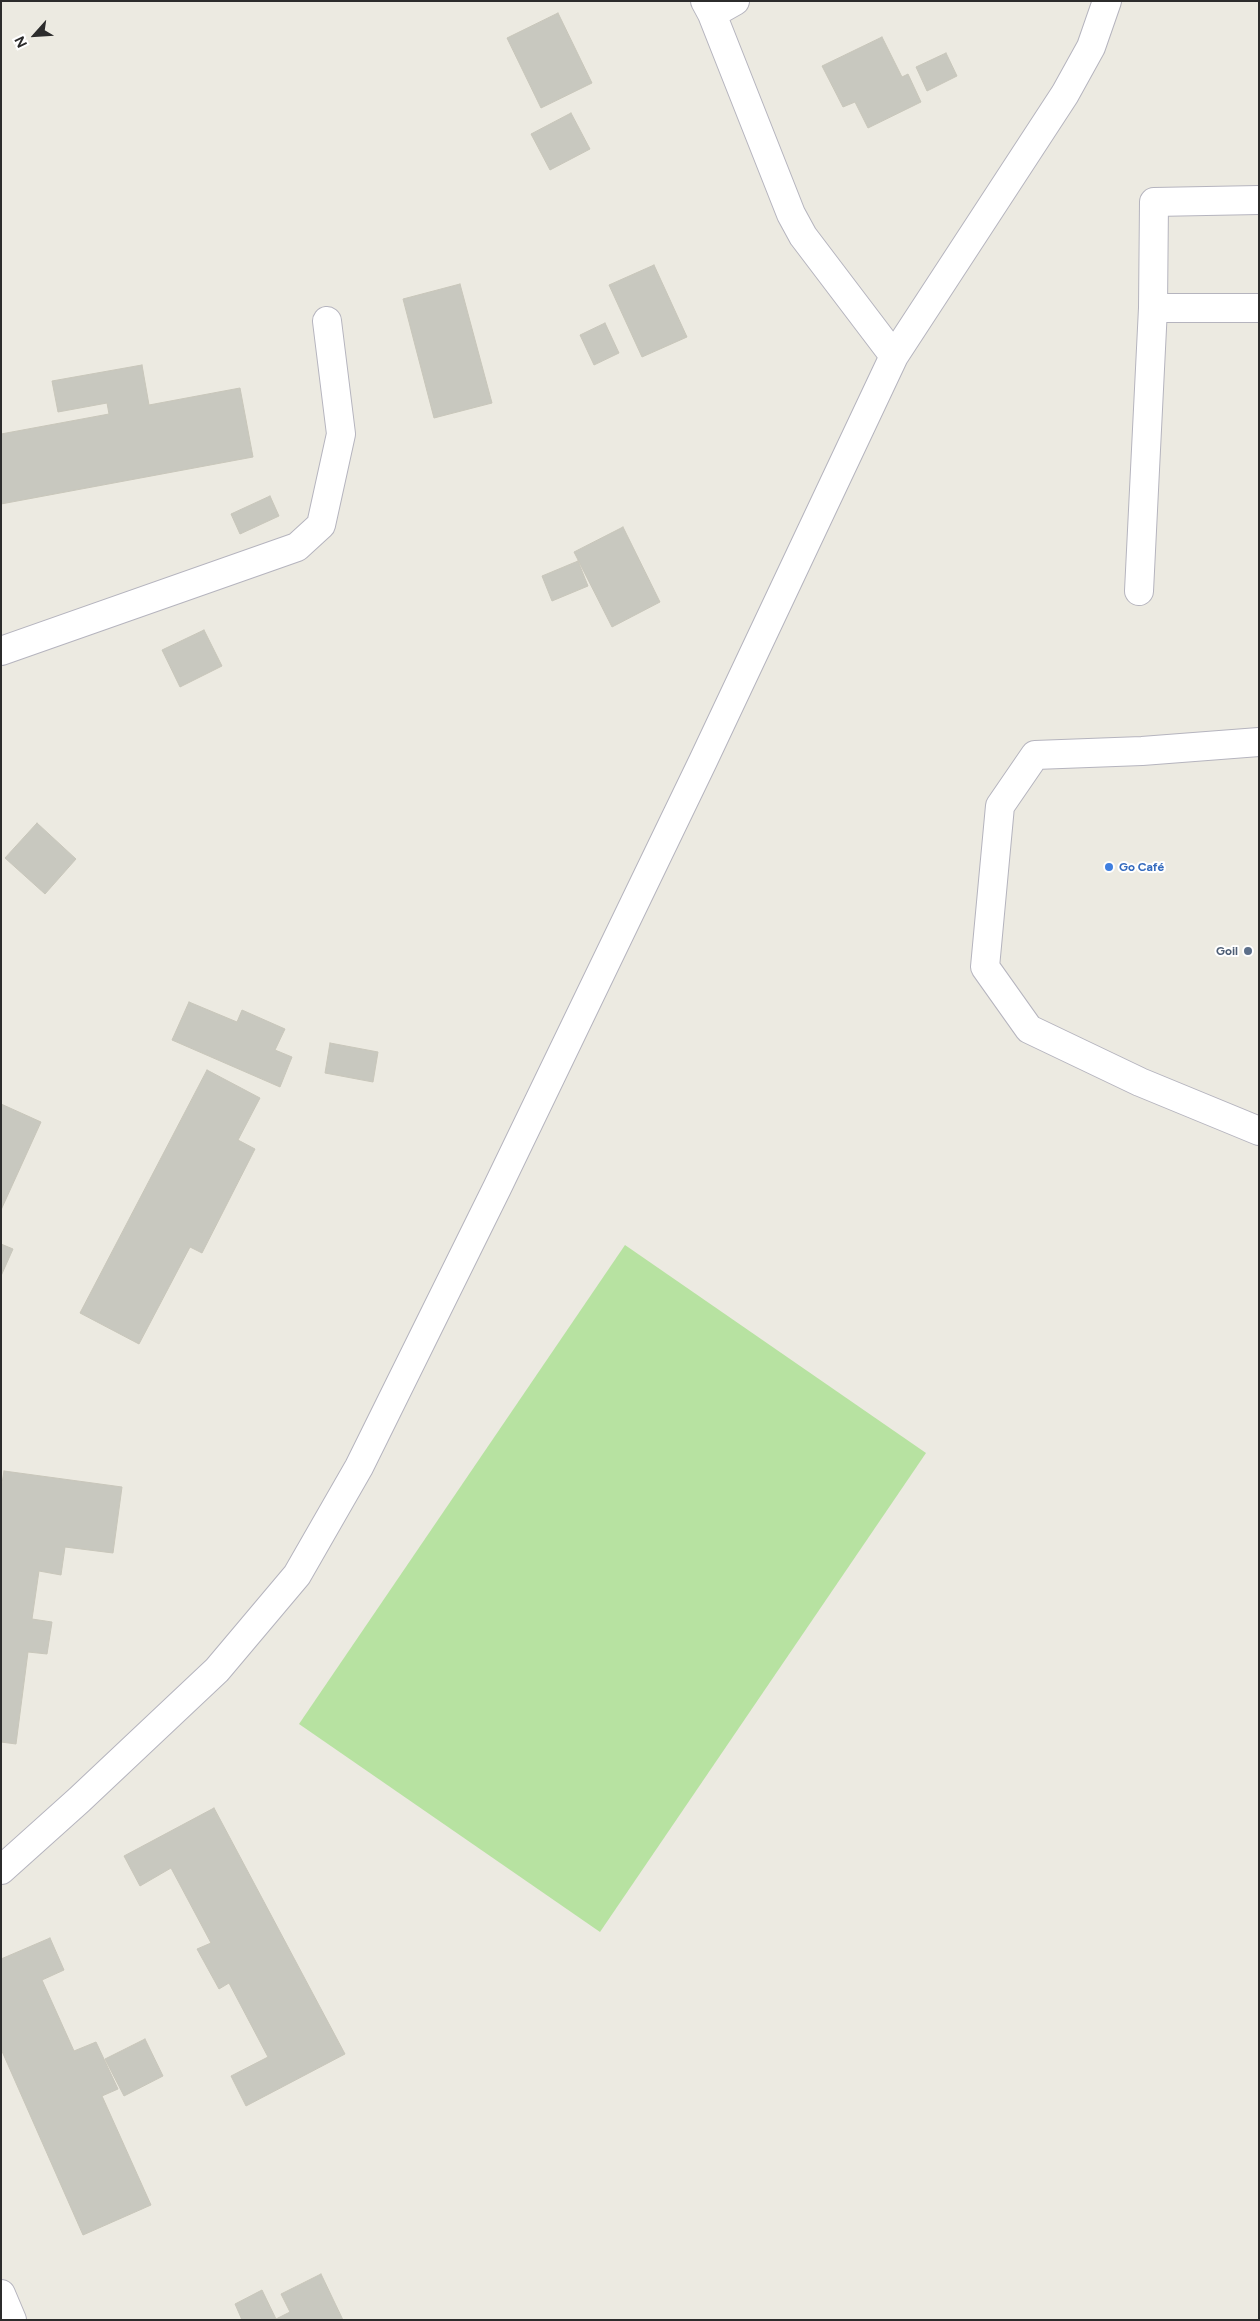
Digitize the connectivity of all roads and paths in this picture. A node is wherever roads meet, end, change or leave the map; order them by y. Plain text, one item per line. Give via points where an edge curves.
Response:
1 (1107, 1) edge
2 (718, 5) edge
3 (1259, 200) edge
4 (1153, 308) junction
5 (1259, 308) edge
6 (327, 321) dead end
7 (894, 356) junction
8 (1139, 590) dead end
9 (1, 651) edge
10 (1259, 742) edge
11 (1259, 1131) edge
12 (1, 1870) edge
13 (1, 2294) edge
14 (12, 2320) edge

1 - 7 street via 1091,47 1065,94
2 - 7 street via 791,214 803,236
3 - 4 street via 1154,202
4 - 5 street
4 - 8 street
6 - 9 street via 341,434 321,525 296,547
7 - 12 street via 497,1188 359,1467 297,1575 216,1670
10 - 11 street via 1035,755 1000,806 985,967 1029,1029 1140,1082
13 - 14 street

